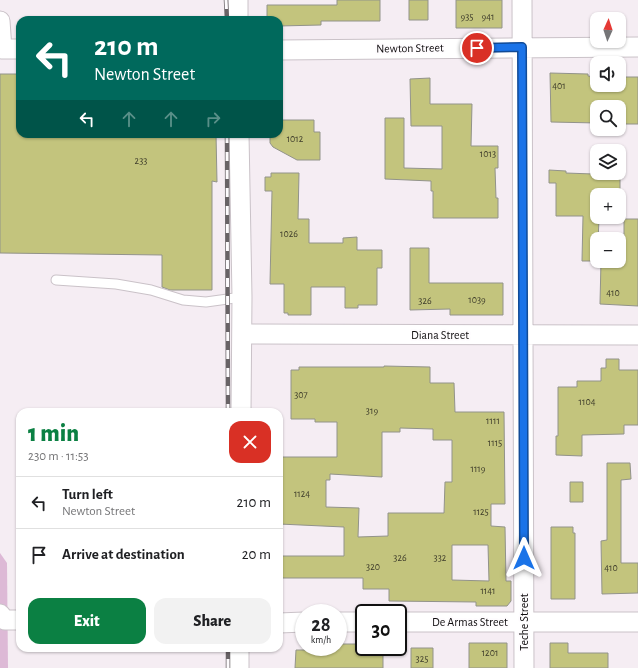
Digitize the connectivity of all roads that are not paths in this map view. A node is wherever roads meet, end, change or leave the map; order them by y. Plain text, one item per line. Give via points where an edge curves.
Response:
1 (238, 0) edge
2 (522, 0) edge
3 (238, 16) edge
4 (0, 21) edge
5 (522, 47) junction
6 (638, 47) edge
7 (11, 49) edge
8 (283, 50) edge
9 (239, 138) edge
10 (56, 280) dead end
11 (242, 297) junction
12 (242, 334) junction
13 (524, 335) junction
14 (638, 335) edge
15 (241, 408) edge
16 (524, 621) junction
17 (295, 622) edge
18 (407, 622) edge
19 (638, 622) edge
20 (283, 623) edge
21 (239, 652) edge
22 (239, 668) edge
23 (524, 668) edge

1 - 3 street
2 - 5 street, Teche Street
4 - 7 street
5 - 6 street, Newton Street
5 - 8 street, Newton Street
5 - 13 street, Teche Street
9 - 11 street
10 - 11 lane via 116,284 151,290 183,300 206,302
11 - 12 street
12 - 13 street, Diana Street
12 - 15 street
13 - 14 street, Diana Street
13 - 16 street, Teche Street
16 - 18 street, De Armas Street
16 - 19 street, De Armas Street
16 - 23 street, Teche Street
17 - 20 street
21 - 22 street

